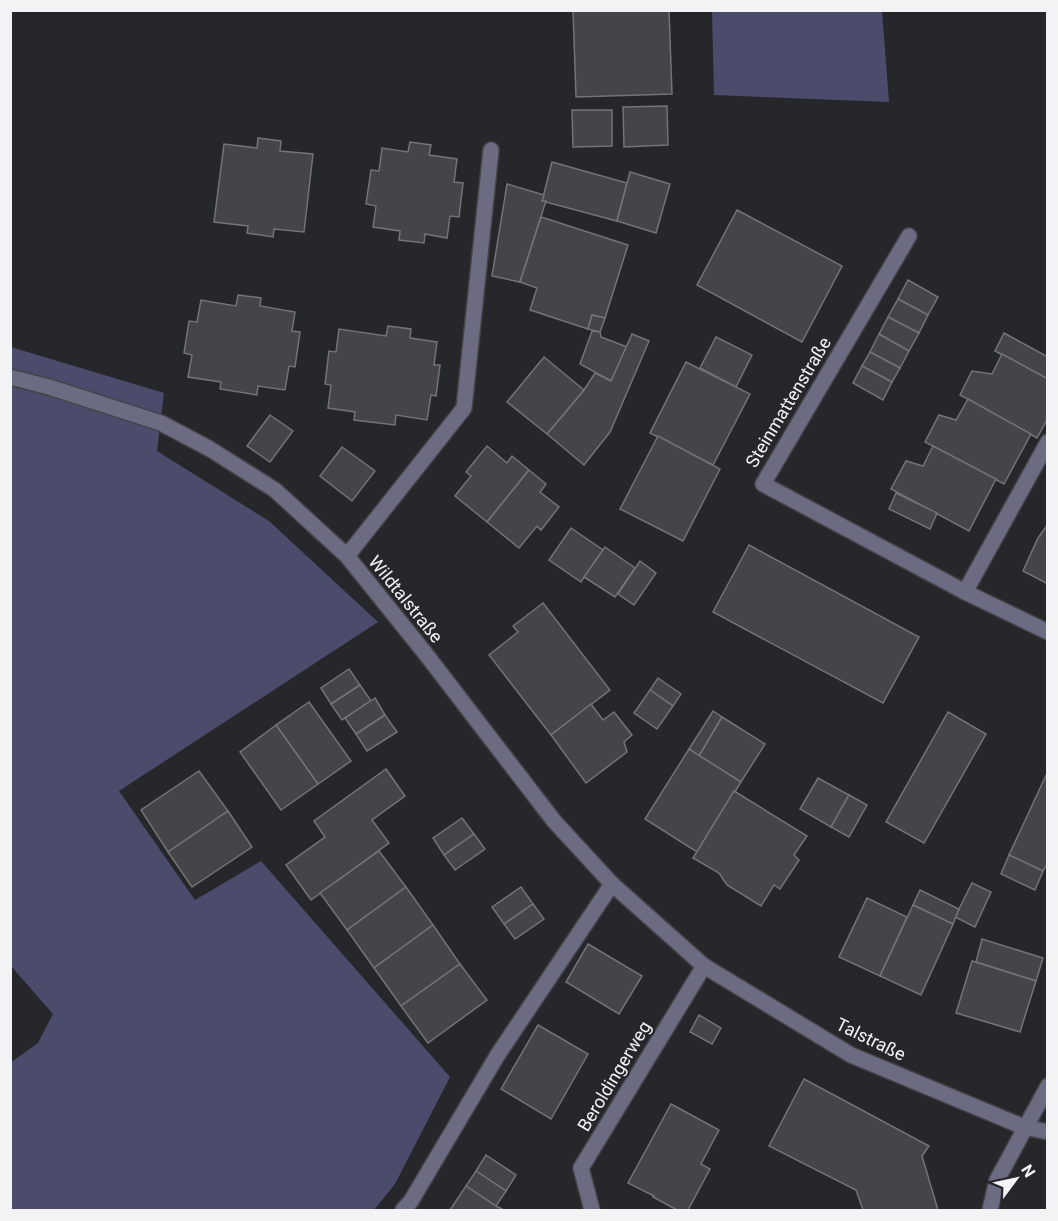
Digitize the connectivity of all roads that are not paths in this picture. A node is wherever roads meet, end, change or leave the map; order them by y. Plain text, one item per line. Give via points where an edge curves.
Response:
1 (491, 150) dead end
2 (909, 236) dead end
3 (10, 377) edge
4 (1047, 442) edge
5 (347, 556) junction
6 (970, 595) junction
7 (1047, 632) edge
8 (612, 884) junction
9 (691, 955) joint
10 (704, 966) junction
11 (1047, 1086) edge
12 (1024, 1127) junction
13 (1047, 1132) edge
14 (403, 1210) edge
15 (592, 1210) edge
16 (990, 1210) edge

1 - 5 street via 464,408
2 - 6 street, Steinmattenstraße via 763,484
3 - 5 street, Wildtalstraße via 161,423 210,449 275,490
4 - 6 street
5 - 8 street, Wildtalstraße via 554,821
6 - 7 street
8 - 9 street, Wildtalstraße
8 - 14 street via 497,1056
9 - 10 street, Talstraße
10 - 12 street, Talstraße via 851,1055
10 - 15 street, Beroldingerweg via 581,1168
11 - 12 street
12 - 13 street, Talstraße
12 - 16 street via 997,1180

